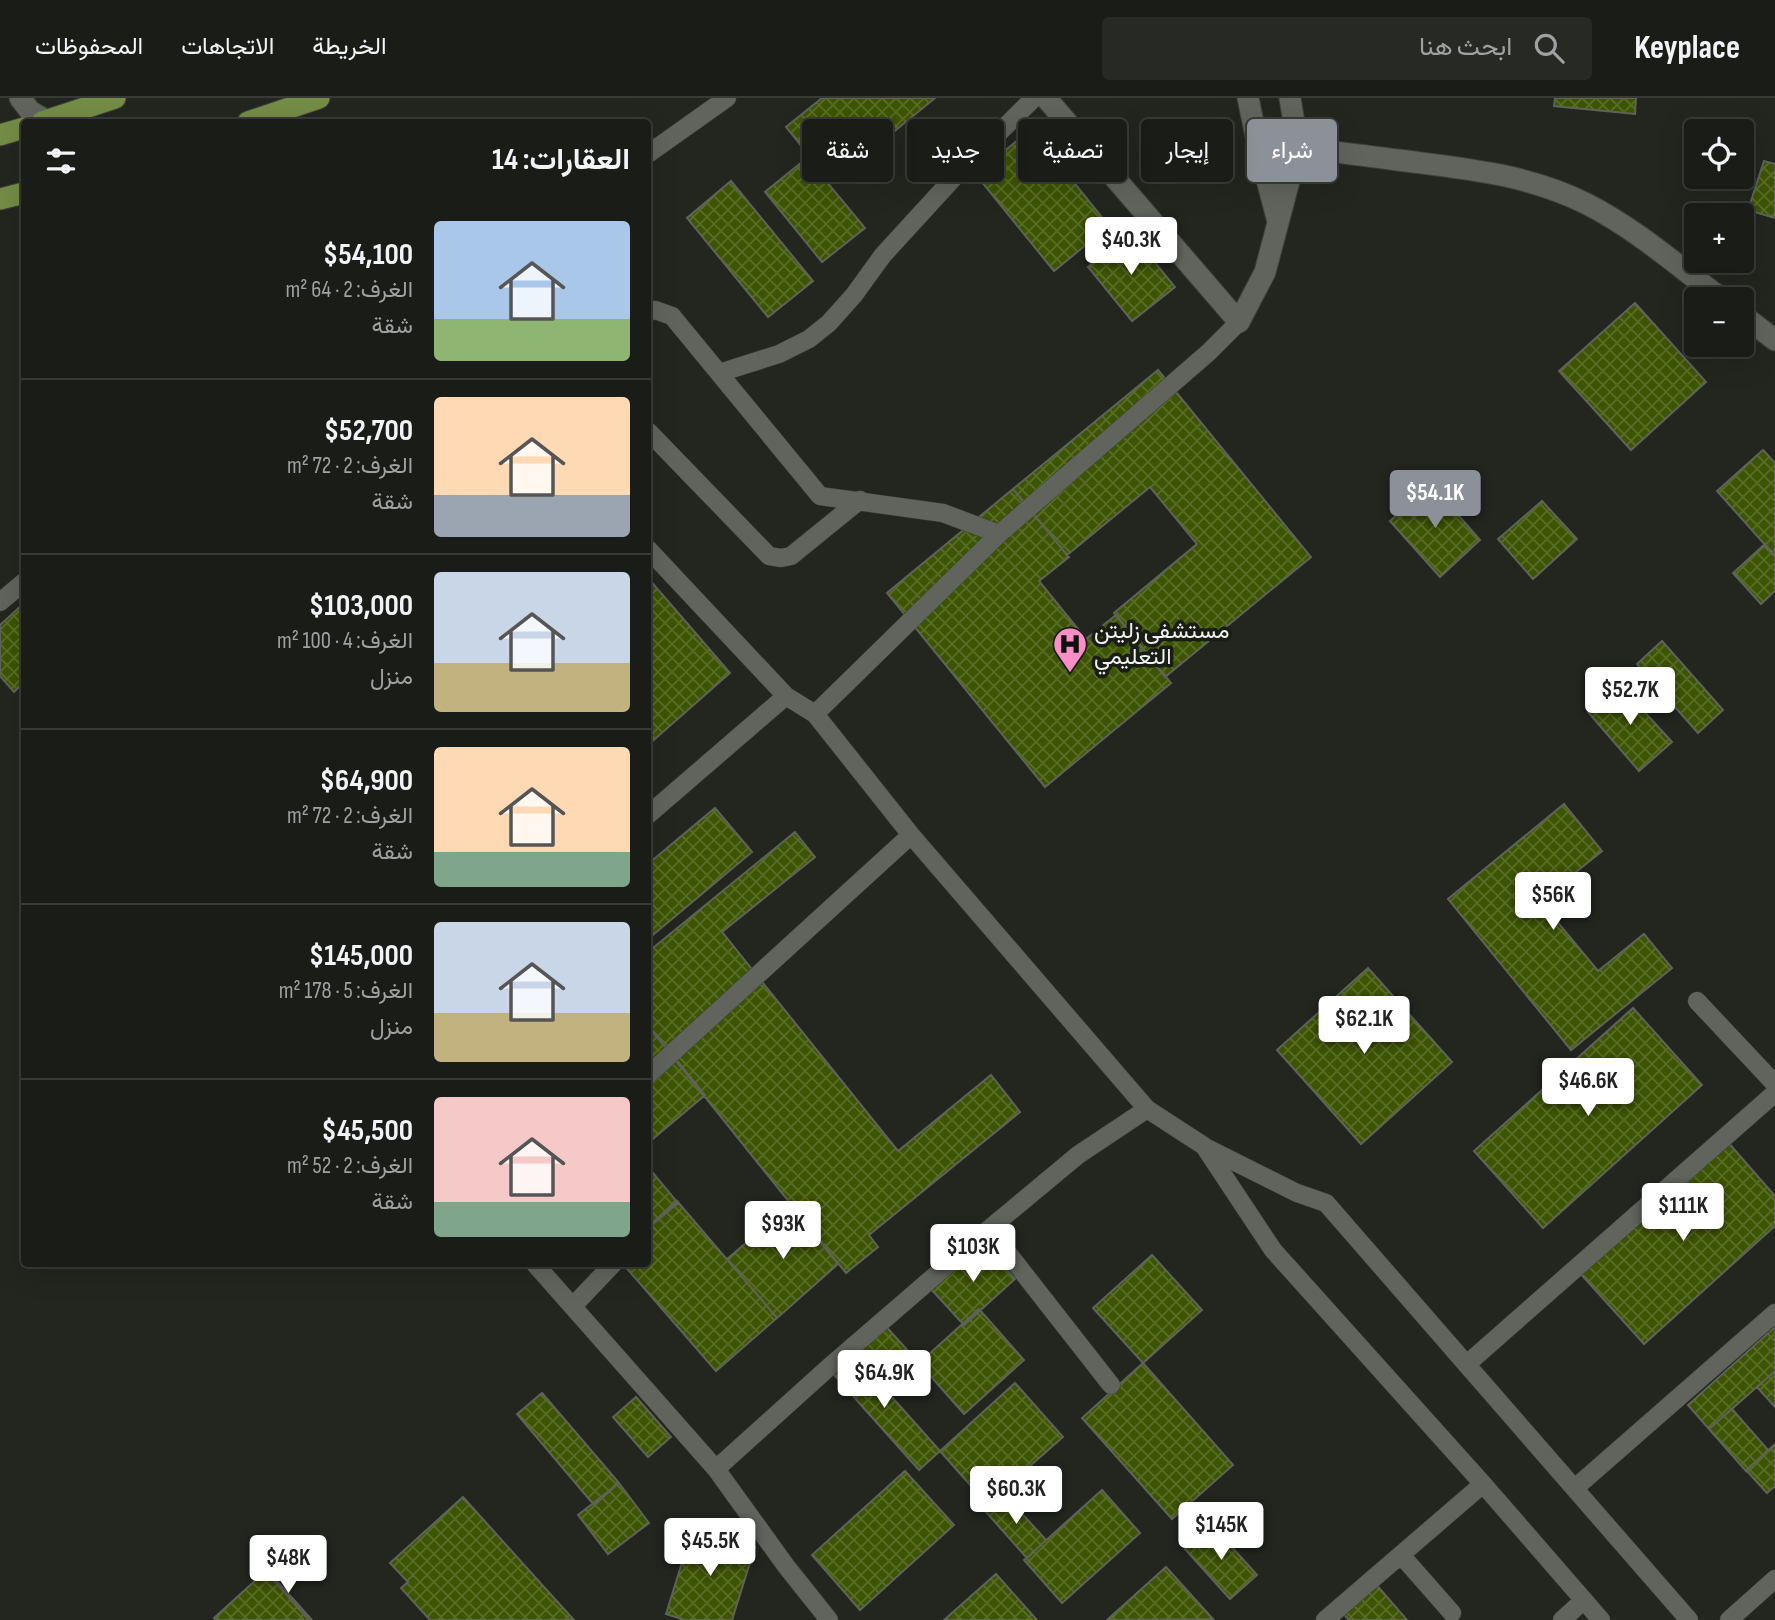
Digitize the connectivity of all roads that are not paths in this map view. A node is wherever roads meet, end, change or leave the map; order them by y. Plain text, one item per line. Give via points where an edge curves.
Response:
1 (20, 98) edge
2 (115, 98) edge
3 (318, 98) edge
4 (727, 98) edge
5 (1034, 98) edge
6 (1046, 98) edge
7 (1248, 98) edge
8 (1290, 98) edge
9 (40, 119) edge
10 (53, 119) edge
11 (257, 119) edge
12 (1252, 119) edge
13 (1293, 119) edge
14 (21, 129) edge
15 (0, 135) edge
16 (651, 152) edge
17 (1337, 152) edge
18 (1268, 182) edge
19 (1288, 182) edge
20 (21, 194) edge
21 (0, 199) edge
22 (1278, 220) junction
23 (1705, 287) edge
24 (651, 311) edge
25 (1239, 321) junction
26 (1754, 324) edge
27 (1775, 340) edge
28 (719, 373) junction
29 (651, 434) edge
30 (860, 500) junction
31 (999, 534) junction
32 (651, 552) edge
33 (21, 584) edge
34 (0, 601) edge
35 (786, 696) junction
36 (814, 714) junction
37 (651, 812) edge
38 (911, 835) junction
39 (1697, 1000) dead end
40 (651, 1072) edge
41 (1775, 1084) edge
42 (1775, 1093) edge
43 (1147, 1109) junction
44 (1204, 1146) junction
45 (989, 1229) junction
46 (538, 1267) edge
47 (610, 1267) edge
48 (573, 1306) junction
49 (1775, 1313) edge
50 (1467, 1364) junction
51 (1111, 1385) dead end
52 (716, 1469) junction
53 (1483, 1484) junction
54 (1575, 1488) junction
55 (1401, 1555) junction
56 (1775, 1579) edge
57 (1584, 1601) junction
58 (1452, 1613) dead end
59 (829, 1620) edge
60 (1325, 1620) edge
61 (1562, 1620) edge
62 (1601, 1620) edge
63 (1689, 1620) edge
64 (1728, 1620) edge

1 - 9 street
2 - 10 main road
3 - 11 main road
4 - 16 lane
5 - 28 lane via 891,245 829,323 779,354
6 - 25 street
7 - 12 street
8 - 13 street
14 - 15 main road
17 - 23 street via 1480,170 1553,189 1627,228
18 - 22 street
19 - 22 street
20 - 21 main road
22 - 25 street via 1265,272
24 - 28 lane via 672,316
25 - 31 lane
26 - 27 street
28 - 30 lane via 820,496
29 - 30 lane via 769,555 791,556
30 - 31 lane via 943,513
31 - 36 lane
32 - 35 lane
33 - 34 lane
35 - 36 lane
35 - 37 lane
36 - 38 lane
38 - 40 lane
38 - 43 lane
39 - 41 lane
42 - 50 lane
43 - 44 lane
43 - 45 lane via 1078,1155
44 - 50 lane via 1326,1203
44 - 53 lane via 1273,1250
45 - 51 lane
45 - 52 lane
46 - 48 lane
47 - 48 lane
48 - 52 lane
49 - 54 lane
50 - 54 lane
52 - 59 lane
53 - 55 lane
53 - 57 lane
54 - 63 lane
55 - 58 lane
55 - 60 lane
56 - 64 lane
57 - 61 lane
57 - 62 lane

